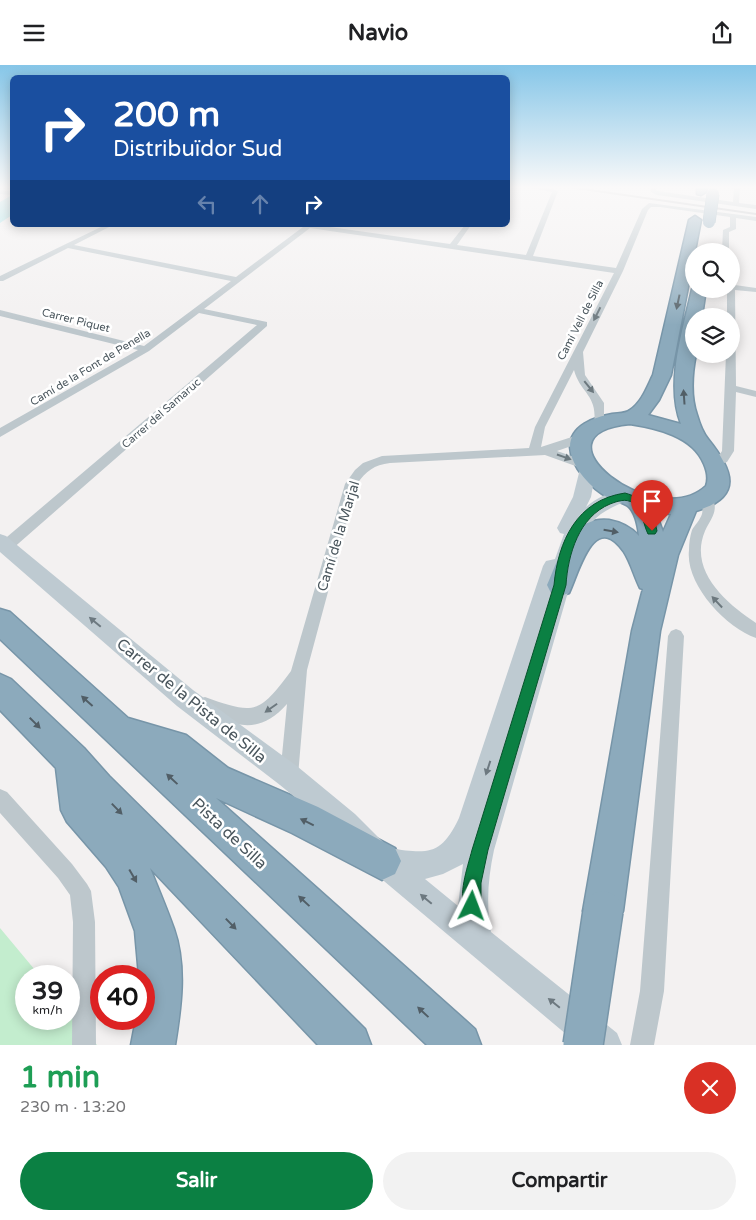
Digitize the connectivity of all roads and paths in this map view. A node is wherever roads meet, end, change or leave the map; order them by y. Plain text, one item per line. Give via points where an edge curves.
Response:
1 (95, 233) edge
2 (298, 233) edge
3 (359, 233) edge
4 (462, 233) edge
5 (539, 233) edge
6 (635, 233) edge
7 (702, 233) edge
8 (68, 246) junction
9 (452, 247) junction
10 (529, 258) junction
11 (619, 271) junction
12 (0, 279) edge
13 (238, 280) junction
14 (740, 288) edge
15 (756, 290) edge
16 (732, 298) edge
17 (198, 310) junction
18 (0, 313) edge
19 (146, 349) junction
20 (578, 350) junction
21 (687, 363) edge
22 (732, 388) junction
23 (756, 394) edge
24 (630, 418) junction
25 (599, 423) junction
26 (0, 433) edge
27 (582, 439) junction
28 (699, 443) junction
29 (540, 452) junction
30 (715, 462) junction
31 (587, 467) junction
32 (631, 499) junction
33 (697, 502) junction
34 (3, 544) edge
35 (649, 580) junction
36 (560, 585) junction
37 (541, 605) joint
38 (0, 621) edge
39 (756, 631) edge
40 (661, 633) junction
41 (300, 670) junction
42 (0, 689) edge
43 (185, 698) junction
44 (123, 734) junction
45 (72, 760) junction
46 (289, 776) junction
47 (0, 799) edge
48 (382, 861) junction
49 (477, 941) junction
50 (84, 1045) edge
51 (153, 1045) edge
52 (349, 1045) edge
53 (459, 1045) edge
54 (583, 1045) edge
55 (604, 1045) edge
56 (642, 1045) edge

1 - 8 street
2 - 13 street, Camí de la Font de Penella
3 - 9 street, Camí Vell de Silla
4 - 9 street
5 - 10 street
6 - 11 street
7 -> 24 highway via 662,375 650,400
8 - 12 street
8 - 13 street
9 - 10 street, Camí Vell de Silla
10 - 11 street, Camí Vell de Silla
11 -> 20 street, Camí Vell de Silla
13 - 17 street, Camí de la Font de Penella
14 - 15 street
16 - 22 street
17 - 19 street, Camí de la Font de Penella
17 - 34 street, Carrer del Samaruc via 264,324
18 - 19 street, Carrer Piquet
19 - 26 street, Camí de la Font de Penella
20 -> 25 street via 582,378 601,406
20 - 29 street, Camí Vell de Silla via 540,427
28 -> 21 highway via 684,401
22 - 23 street
22 - 30 street via 728,451 723,459
24 - 25 highway
24 - 28 highway via 666,425
25 - 27 highway
27 - 29 street, Camí de la Marjal
27 - 31 highway via 580,451
28 - 30 highway
29 -> 31 street, Camí de la Marjal
29 - 41 street, Camí de la Marjal via 390,459 361,467 351,483
30 - 33 highway via 719,475 716,488
31 - 32 highway via 603,484
31 - 37 street via 582,497 563,534
32 - 33 highway via 662,506
32 - 35 highway via 649,519 652,531
32 - 36 street via 614,498 598,505 580,523 570,541
39 -> 33 street via 728,613 710,594 696,568 697,534 709,516 710,508
33 - 40 highway via 665,555
43 -> 34 street, Carrer de la Pista de Silla
36 -> 35 highway via 582,538 595,529 619,532 628,538
35 - 40 highway
36 - 49 street via 480,850 472,891
37 -> 48 street via 461,843 452,856 436,863 417,865
44 -> 38 highway, Pista de Silla
40 - 54 highway, bridge via 603,911
40 - 56 street via 652,991
41 -> 43 street, Camí de la Marjal via 280,701 255,717 240,718
41 - 46 street, Camí de la Marjal
42 -> 45 highway
43 - 46 street, Carrer de la Pista de Silla
48 -> 44 highway via 216,780 174,747
53 -> 44 highway, Pista de Silla
45 -> 51 highway via 79,809 134,876 155,931 160,983
45 -> 52 highway
46 - 48 street, Carrer de la Pista de Silla via 346,823
47 - 50 street via 80,891 84,922
49 -> 48 street, Carrer de la Pista de Silla
55 -> 49 street

